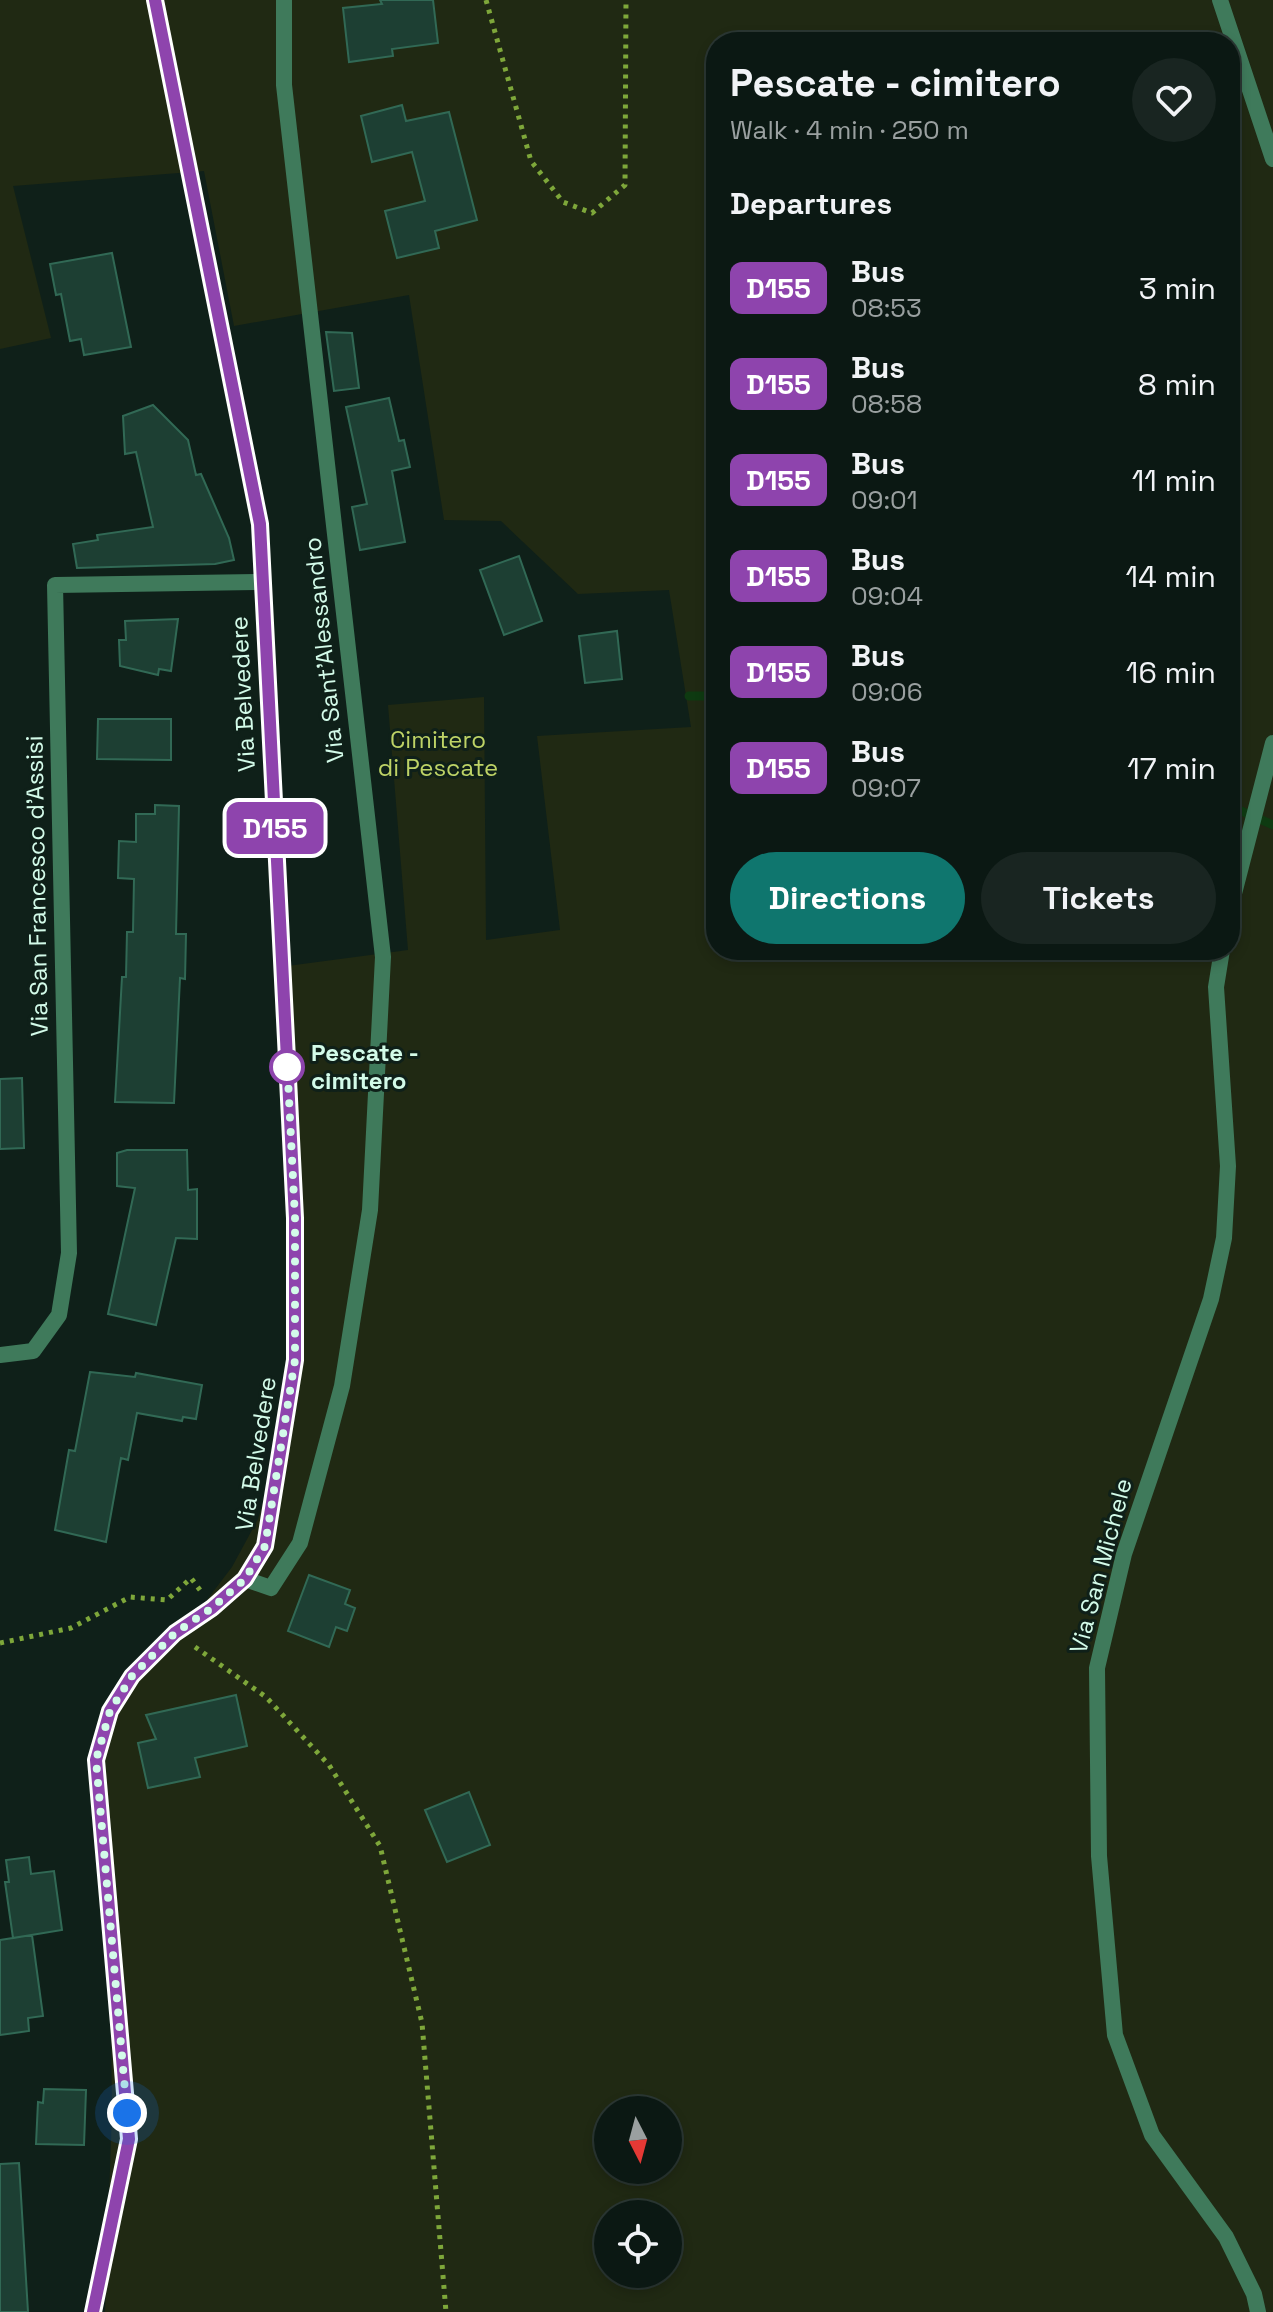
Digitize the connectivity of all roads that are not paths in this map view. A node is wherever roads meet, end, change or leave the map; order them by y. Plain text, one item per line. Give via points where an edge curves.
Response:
1 (155, 0) edge
2 (284, 0) edge
3 (1220, 0) edge
4 (1231, 32) edge
5 (1240, 60) edge
6 (1273, 159) edge
7 (261, 582) junction
8 (1273, 743) edge
9 (1240, 870) edge
10 (1220, 960) edge
11 (0, 1355) edge
12 (245, 1579) junction
13 (93, 2312) edge
14 (1258, 2312) edge

1 - 7 main road, Via Belvedere via 260,524
2 - 12 street, Via Sant'Alessandro via 284,85 383,957 370,1210 342,1386 300,1543 271,1588
3 - 4 street
5 - 6 street
7 - 11 street, Via San Francesco d'Assisi via 55,585 69,1253 59,1315 33,1351
7 - 12 main road, Via Belvedere via 295,1218 295,1360 265,1546
8 - 9 street
10 - 14 street, Via San Michele via 1216,987 1228,1166 1224,1238 1211,1299 1124,1554 1097,1668 1099,1856 1115,2035 1152,2135 1226,2237
12 - 13 main road, Via Belvedere via 175,1633 132,1676 110,1711 96,1760 129,2139

